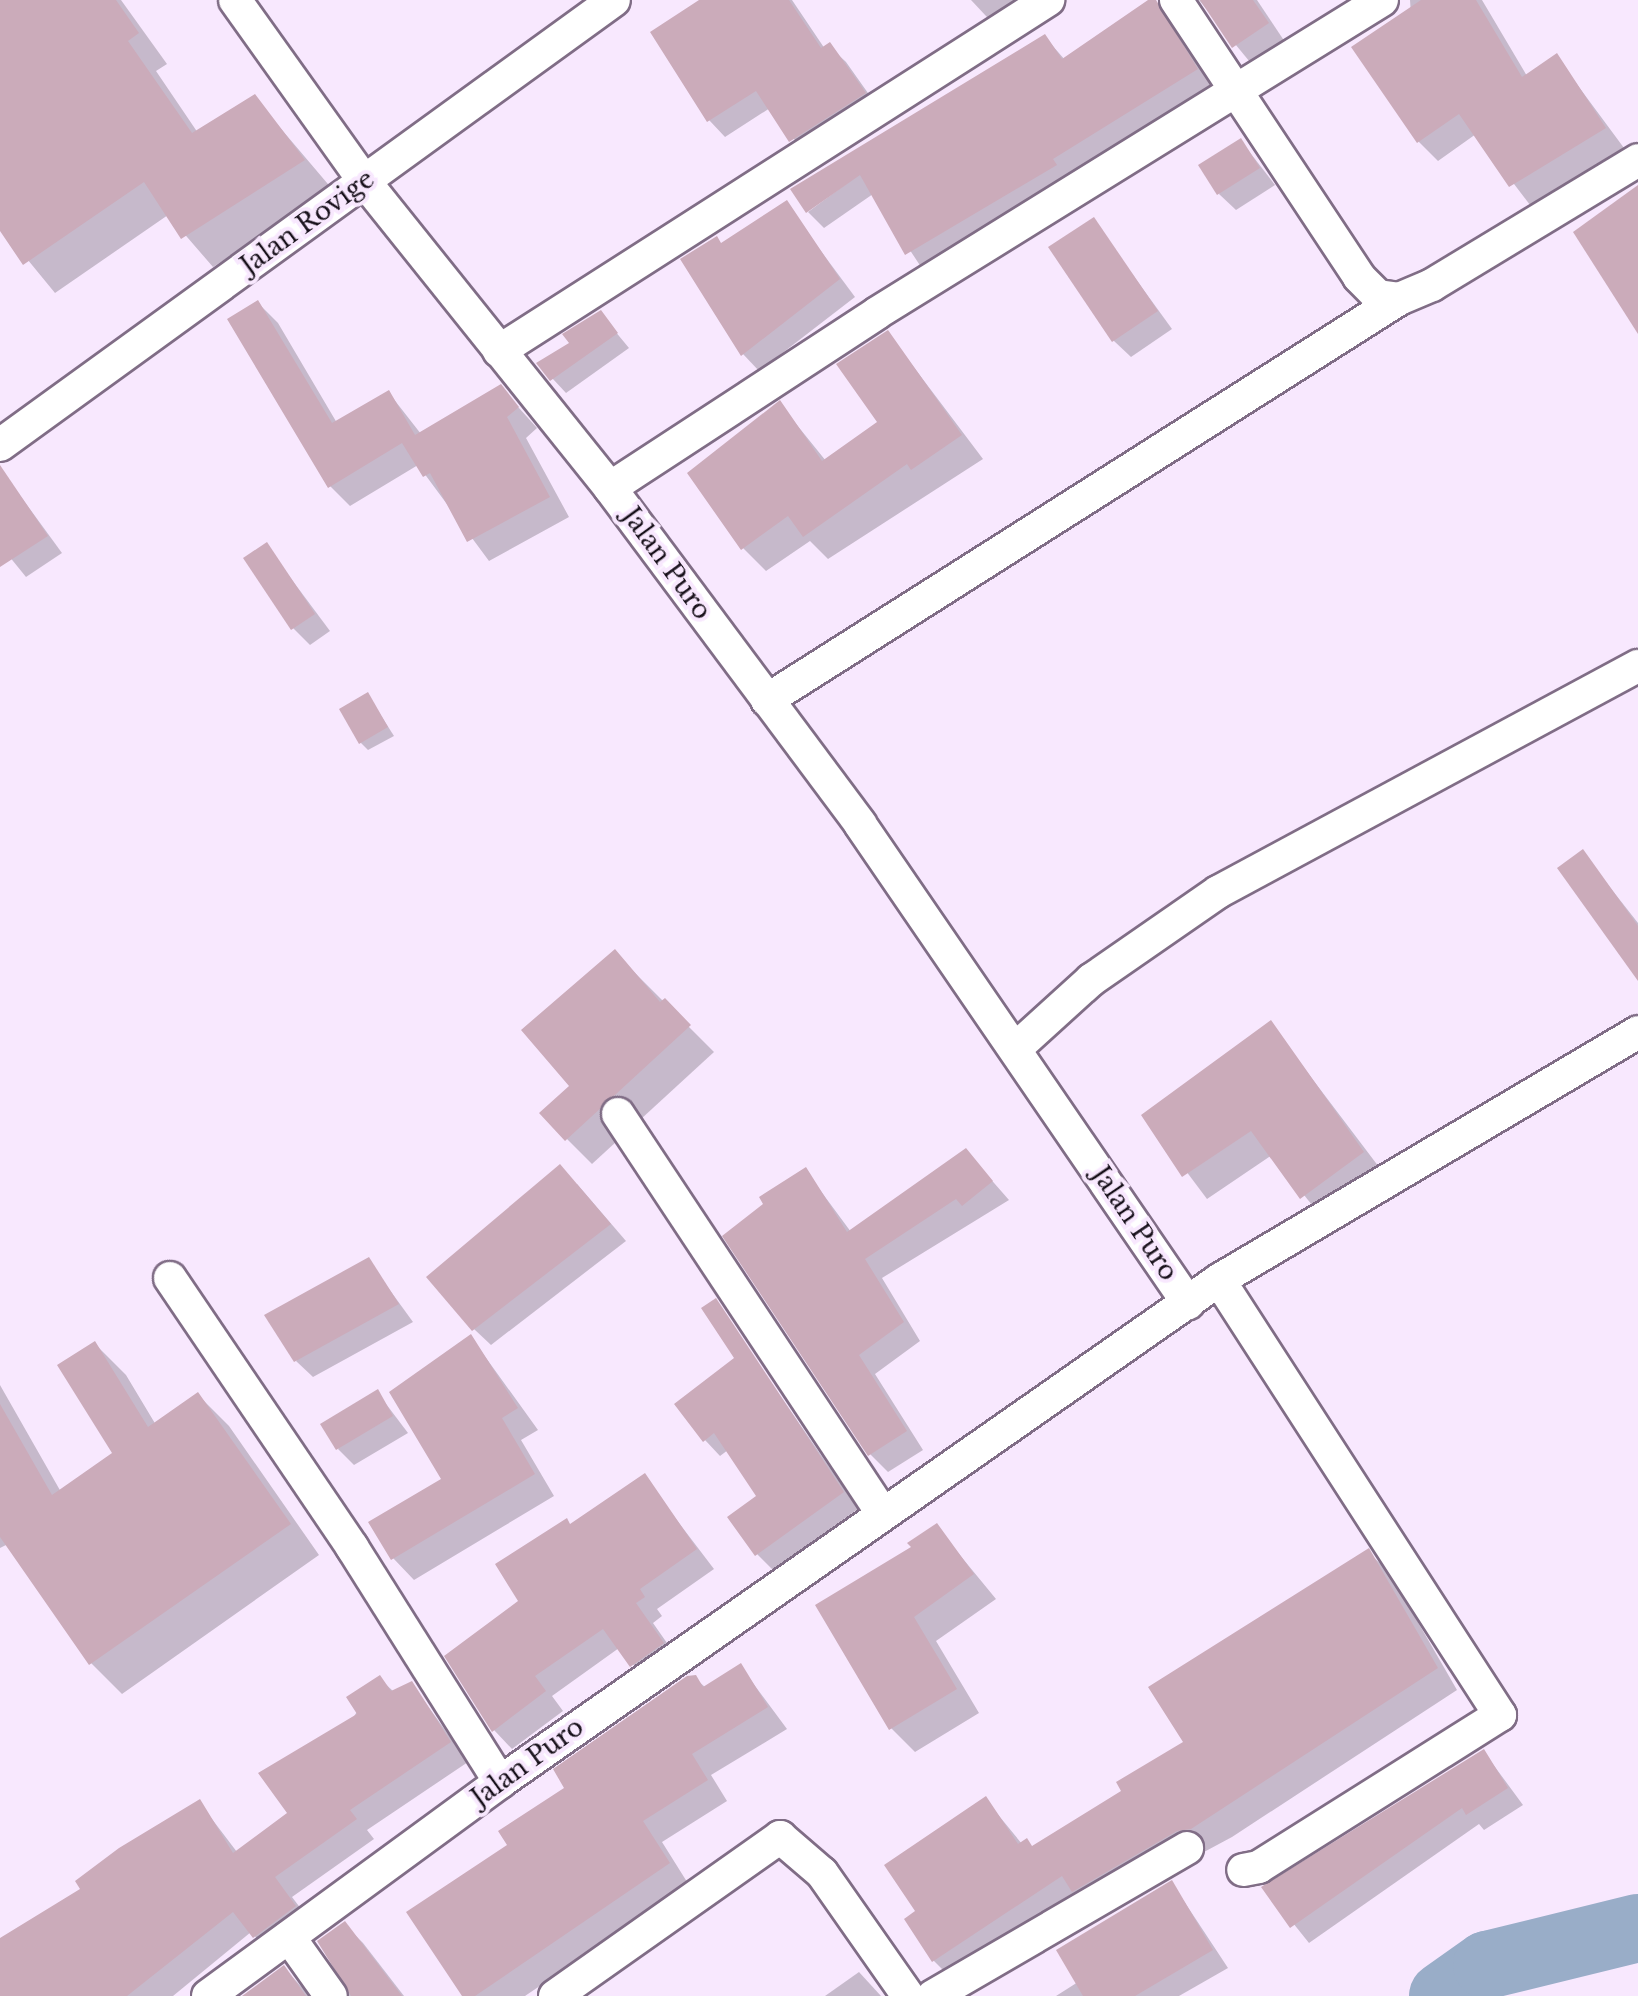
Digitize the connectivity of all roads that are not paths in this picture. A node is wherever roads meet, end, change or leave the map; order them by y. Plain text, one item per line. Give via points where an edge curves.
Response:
1 (235, 0) edge
2 (614, 0) edge
3 (1048, 0) edge
4 (1176, 0) edge
5 (1382, 0) edge
6 (1236, 90) junction
7 (1638, 160) edge
8 (365, 182) junction
9 (1399, 299) junction
10 (499, 350) junction
11 (0, 444) edge
12 (610, 488) junction
13 (1638, 666) edge
14 (767, 700) junction
15 (1638, 1032) edge
16 (1015, 1048) junction
17 (618, 1114) dead end
18 (170, 1278) dead end
19 (1218, 1280) junction
20 (1188, 1303) junction
21 (882, 1512) junction
22 (500, 1782) junction
23 (1187, 1848) dead end
24 (1244, 1870) dead end
25 (288, 1937) junction
26 (208, 1996) edge
27 (332, 1996) edge
28 (554, 1996) edge
29 (908, 1996) edge
30 (933, 1996) edge

1 - 8 street, Jalan Puro
2 - 8 street, Jalan Rovige
3 - 10 street
4 - 6 street
5 - 6 street
6 - 9 street via 1359,277 1378,296
6 - 12 street
7 - 9 street
8 - 10 street, Jalan Puro
8 - 11 street, Jalan Rovige
9 - 14 street
10 - 12 street, Jalan Puro
12 - 14 street, Jalan Puro
13 - 16 street via 1218,892 1091,980
14 - 16 street, Jalan Puro
15 - 19 street
16 - 20 street, Jalan Puro
17 - 21 street
18 - 22 street via 352,1546
19 - 20 street
19 - 24 street via 1500,1716 1259,1867
20 - 21 street, Jalan Puro
21 - 22 street, Jalan Puro
22 - 25 street, Jalan Puro
23 - 30 street
25 - 26 street, Jalan Puro
25 - 27 street
28 - 29 street via 780,1837 822,1873

